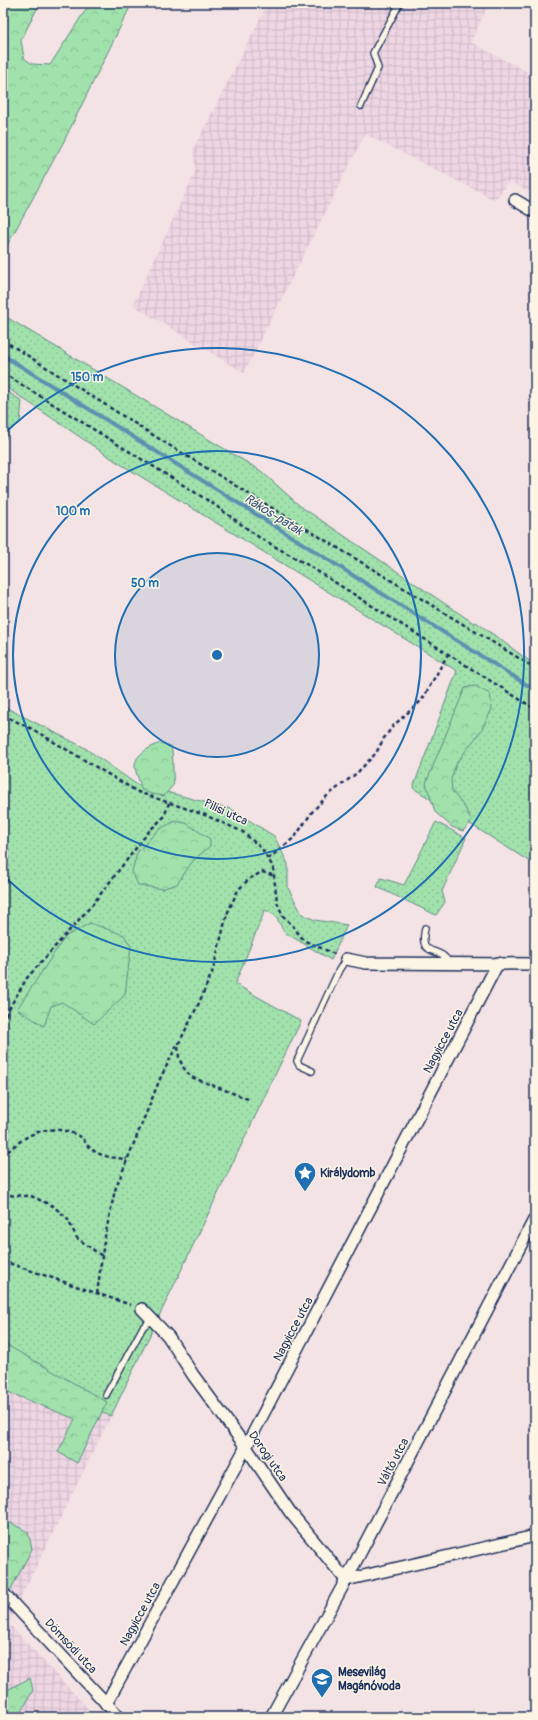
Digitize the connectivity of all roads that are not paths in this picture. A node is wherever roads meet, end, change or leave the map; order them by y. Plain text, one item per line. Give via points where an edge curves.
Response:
1 (400, 3) edge
2 (361, 106) dead end
3 (515, 200) dead end
4 (535, 212) edge
5 (425, 928) dead end
6 (346, 959) joint
7 (449, 963) junction
8 (498, 963) junction
9 (535, 964) edge
10 (312, 1071) dead end
11 (535, 1218) edge
12 (142, 1309) road end
13 (153, 1318) junction
14 (106, 1395) dead end
15 (246, 1447) junction
16 (535, 1536) edge
17 (346, 1580) junction
18 (3, 1593) edge
19 (106, 1704) junction
20 (119, 1717) edge
21 (271, 1717) edge

1 - 2 lane via 373,53 378,68
3 - 4 street
5 - 7 lane via 422,940 426,948 446,957
6 - 7 street via 366,963
6 - 10 lane via 297,1061 299,1065
7 - 8 street
8 - 9 street
8 - 15 street, Nagyicce utca
11 - 17 street, Váltó utca
12 - 13 street, Dorogi utca
13 - 14 lane via 144,1327
13 - 15 street, Dorogi utca
15 - 17 street, Dorogi utca via 290,1512
15 - 19 street, Nagyicce utca
16 - 17 street
17 - 21 street, Váltó utca
18 - 19 street, Dömsödi utca
19 - 20 street, Dömsödi utca

